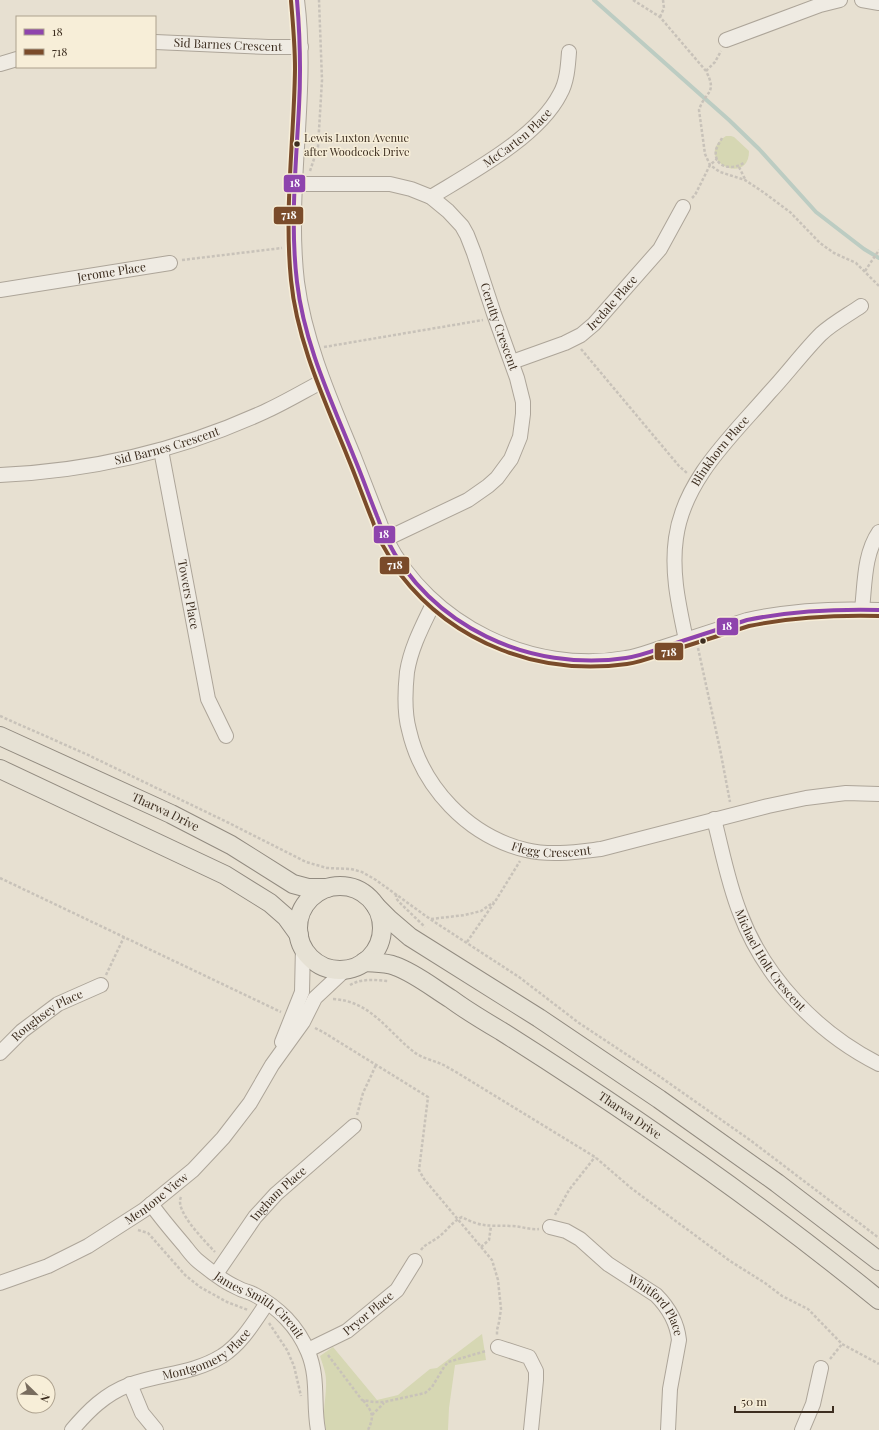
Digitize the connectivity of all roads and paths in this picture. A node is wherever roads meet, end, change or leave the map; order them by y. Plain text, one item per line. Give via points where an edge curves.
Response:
1 (297, 0) edge
2 (319, 0) edge
3 (633, 0) edge
4 (663, 0) edge
5 (840, 0) edge
6 (862, 0) edge
7 (879, 2) edge
8 (660, 17) junction
9 (726, 40) joint
10 (156, 42) edge
11 (301, 47) junction
12 (569, 52) dead end
13 (16, 59) edge
14 (0, 64) edge
15 (706, 71) junction
16 (722, 138) dead end
17 (312, 146) dead end
18 (318, 147) junction
19 (717, 159) junction
20 (745, 162) dead end
21 (710, 165) junction
22 (739, 167) junction
23 (747, 182) junction
24 (294, 184) junction
25 (309, 184) junction
26 (431, 197) junction
27 (683, 207) joint
28 (283, 242) dead end
29 (879, 251) edge
30 (170, 263) joint
31 (865, 271) junction
32 (54, 280) junction
33 (0, 281) edge
34 (879, 286) edge
35 (0, 290) edge
36 (861, 306) dead end
37 (495, 318) junction
38 (575, 338) junction
39 (322, 340) dead end
40 (324, 347) junction
41 (326, 354) dead end
42 (512, 362) junction
43 (323, 381) junction
44 (161, 450) junction
45 (0, 475) edge
46 (697, 480) junction
47 (879, 532) edge
48 (386, 539) junction
49 (434, 602) junction
50 (862, 610) junction
51 (879, 610) edge
52 (686, 640) junction
53 (704, 646) dead end
54 (0, 736) edge
55 (226, 736) dead end
56 (0, 769) edge
57 (879, 794) edge
58 (732, 815) junction
59 (714, 820) junction
60 (526, 850) junction
61 (0, 878) edge
62 (327, 888) junction
63 (496, 900) junction
64 (376, 905) junction
65 (430, 919) dead end
66 (124, 937) junction
67 (301, 941) junction
68 (468, 942) dead end
69 (364, 962) junction
70 (347, 977) junction
71 (389, 981) dead end
72 (101, 985) joint
73 (332, 996) dead end
74 (297, 1020) junction
75 (0, 1053) edge
76 (879, 1064) edge
77 (376, 1065) junction
78 (354, 1126) joint
79 (595, 1157) junction
80 (183, 1194) dead end
81 (151, 1204) junction
82 (457, 1219) junction
83 (491, 1226) junction
84 (550, 1227) junction
85 (136, 1230) dead end
86 (481, 1247) junction
87 (415, 1261) joint
88 (879, 1261) edge
89 (224, 1262) junction
90 (216, 1274) junction
91 (0, 1283) edge
92 (879, 1300) edge
93 (267, 1303) junction
94 (259, 1314) junction
95 (321, 1344) junction
96 (842, 1344) junction
97 (498, 1347) junction
98 (308, 1350) junction
99 (879, 1364) edge
100 (821, 1368) joint
101 (130, 1384) junction
102 (362, 1400) junction
103 (384, 1402) junction
104 (302, 1403) dead end
105 (372, 1415) junction
106 (72, 1430) edge
107 (156, 1430) edge
108 (318, 1430) edge
109 (368, 1430) edge
110 (531, 1430) edge
111 (668, 1430) edge
112 (802, 1430) edge

1 - 11 street
2 - 18 path via 322,80
3 - 8 path
4 - 8 path via 664,8
5 - 9 street
6 - 7 street
8 - 15 path
9 - 15 path via 715,62
10 - 11 street, Sid Barnes Crescent
11 - 24 street
12 - 26 street, McCarten Place via 567,74 561,94 531,130 505,150
13 - 14 street
15 - 21 path via 711,80 711,90 699,110 705,154
16 - 19 path via 716,149
17 - 18 path
18 - 25 path
19 - 21 path
19 - 22 path via 727,168
20 - 22 path
21 - 23 path via 720,172
21 - 27 path via 695,196
22 - 23 path
23 - 31 path via 790,212 820,243 856,263
24 - 25 street, Cerutty Crescent
24 - 43 street via 297,282 308,332
25 - 26 street, Cerutty Crescent via 390,184
26 - 37 street, Cerutty Crescent via 448,210 467,235
27 - 38 street, Iredale Place via 660,249 594,324
28 - 30 path via 284,248
29 - 31 path
30 - 32 street, Jerome Place
31 - 34 path
32 - 33 street, Jerome Place
32 - 35 street, Jerome Place
36 - 46 street, Blinkhorn Place via 822,333 715,454
37 - 40 path
37 - 42 street, Cerutty Crescent
38 - 42 street, Iredale Place
38 - 46 path via 595,367 680,466
39 - 40 path
40 - 41 path
42 - 48 street, Cerutty Crescent via 523,414 520,437 511,459 497,478 468,500
43 - 44 street, Sid Barnes Crescent via 225,429
43 - 48 street
44 - 45 street, Sid Barnes Crescent via 113,462 30,474
44 - 55 street, Towers Place via 208,699
46 - 52 street, Blinkhorn Place via 684,507 676,537 674,569
47 - 50 street via 870,550
48 - 49 street via 406,570
49 - 52 street via 470,628 500,643 531,654 564,660 628,658
49 - 60 street, Flegg Crescent via 418,634 408,671 406,716 415,752 437,791 458,814 497,840
50 - 51 street
50 - 52 street via 807,610 766,616
53 - 58 path via 698,648
54 - 62 main road, Tharwa Drive via 171,814 231,845 293,884 308,888
56 - 67 main road via 225,875 270,903 286,917
57 - 58 street, Flegg Crescent via 806,798
58 - 59 street, Flegg Crescent
59 - 60 street, Flegg Crescent via 601,849 557,854
59 - 76 street, Michael Holt Crescent via 740,914 755,946 775,976 799,1005 827,1030
60 - 63 path
61 - 66 path
62 - 64 main road via 354,888 366,894
62 - 67 main road via 314,895 304,906 299,920
63 - 65 path via 481,911
63 - 68 path
64 - 69 main road via 381,916 380,942
64 - 88 main road via 410,938 539,1018 665,1103 777,1183
66 - 72 path
66 - 74 path
67 - 70 main road via 310,957
67 - 74 street, Mentone View via 302,992
69 - 70 main road via 355,967
69 - 92 main road, Tharwa Drive via 394,965 420,979 581,1082 761,1208
70 - 71 path via 354,982 370,979
70 - 74 street, Mentone View via 316,998
72 - 75 street, Roughsey Place via 58,1004 22,1031
73 - 79 path via 327,999 358,1004 415,1053 456,1072
74 - 77 path via 324,1032
74 - 81 street, Mentone View via 250,1103 223,1138 192,1170
77 - 78 path via 363,1093
77 - 82 path via 428,1097 419,1170 424,1180
78 - 89 street, Ingham Place via 276,1194 255,1217
79 - 84 path via 562,1203
79 - 96 path via 631,1188 730,1261 782,1296 808,1309
80 - 89 path via 180,1207 190,1223
81 - 90 street, James Smith Circuit via 196,1260
81 - 91 street, Mentone View via 88,1246 48,1266
82 - 83 path via 462,1217 475,1224
82 - 86 path
82 - 87 path via 435,1240 424,1245
83 - 84 path via 512,1226 531,1230
83 - 86 path via 489,1240
84 - 111 street, Whitford Place via 566,1231 580,1239 608,1264 656,1295 673,1316 679,1340 670,1389
85 - 94 path via 148,1233 185,1275 200,1287 227,1302
86 - 97 path via 492,1260 498,1280
87 - 95 street, Pryor Place via 397,1290 347,1331
89 - 90 street, Ingham Place
90 - 93 street, James Smith Circuit via 238,1289
93 - 94 street, Montgomery Place
93 - 98 street, James Smith Circuit via 291,1323
94 - 101 street, Montgomery Place via 242,1340 213,1361 190,1370
94 - 104 path via 269,1321 287,1350 294,1366
95 - 98 street, Pryor Place
95 - 102 path
96 - 99 path
96 - 100 path
97 - 103 path via 448,1362 432,1387 425,1393
97 - 110 street via 529,1357 536,1371
98 - 108 street, James Smith Circuit via 316,1386
100 - 112 street via 813,1404
101 - 106 street, Montgomery Place via 98,1402
101 - 107 street via 142,1413
102 - 103 path
102 - 105 path
103 - 105 path
105 - 109 path

